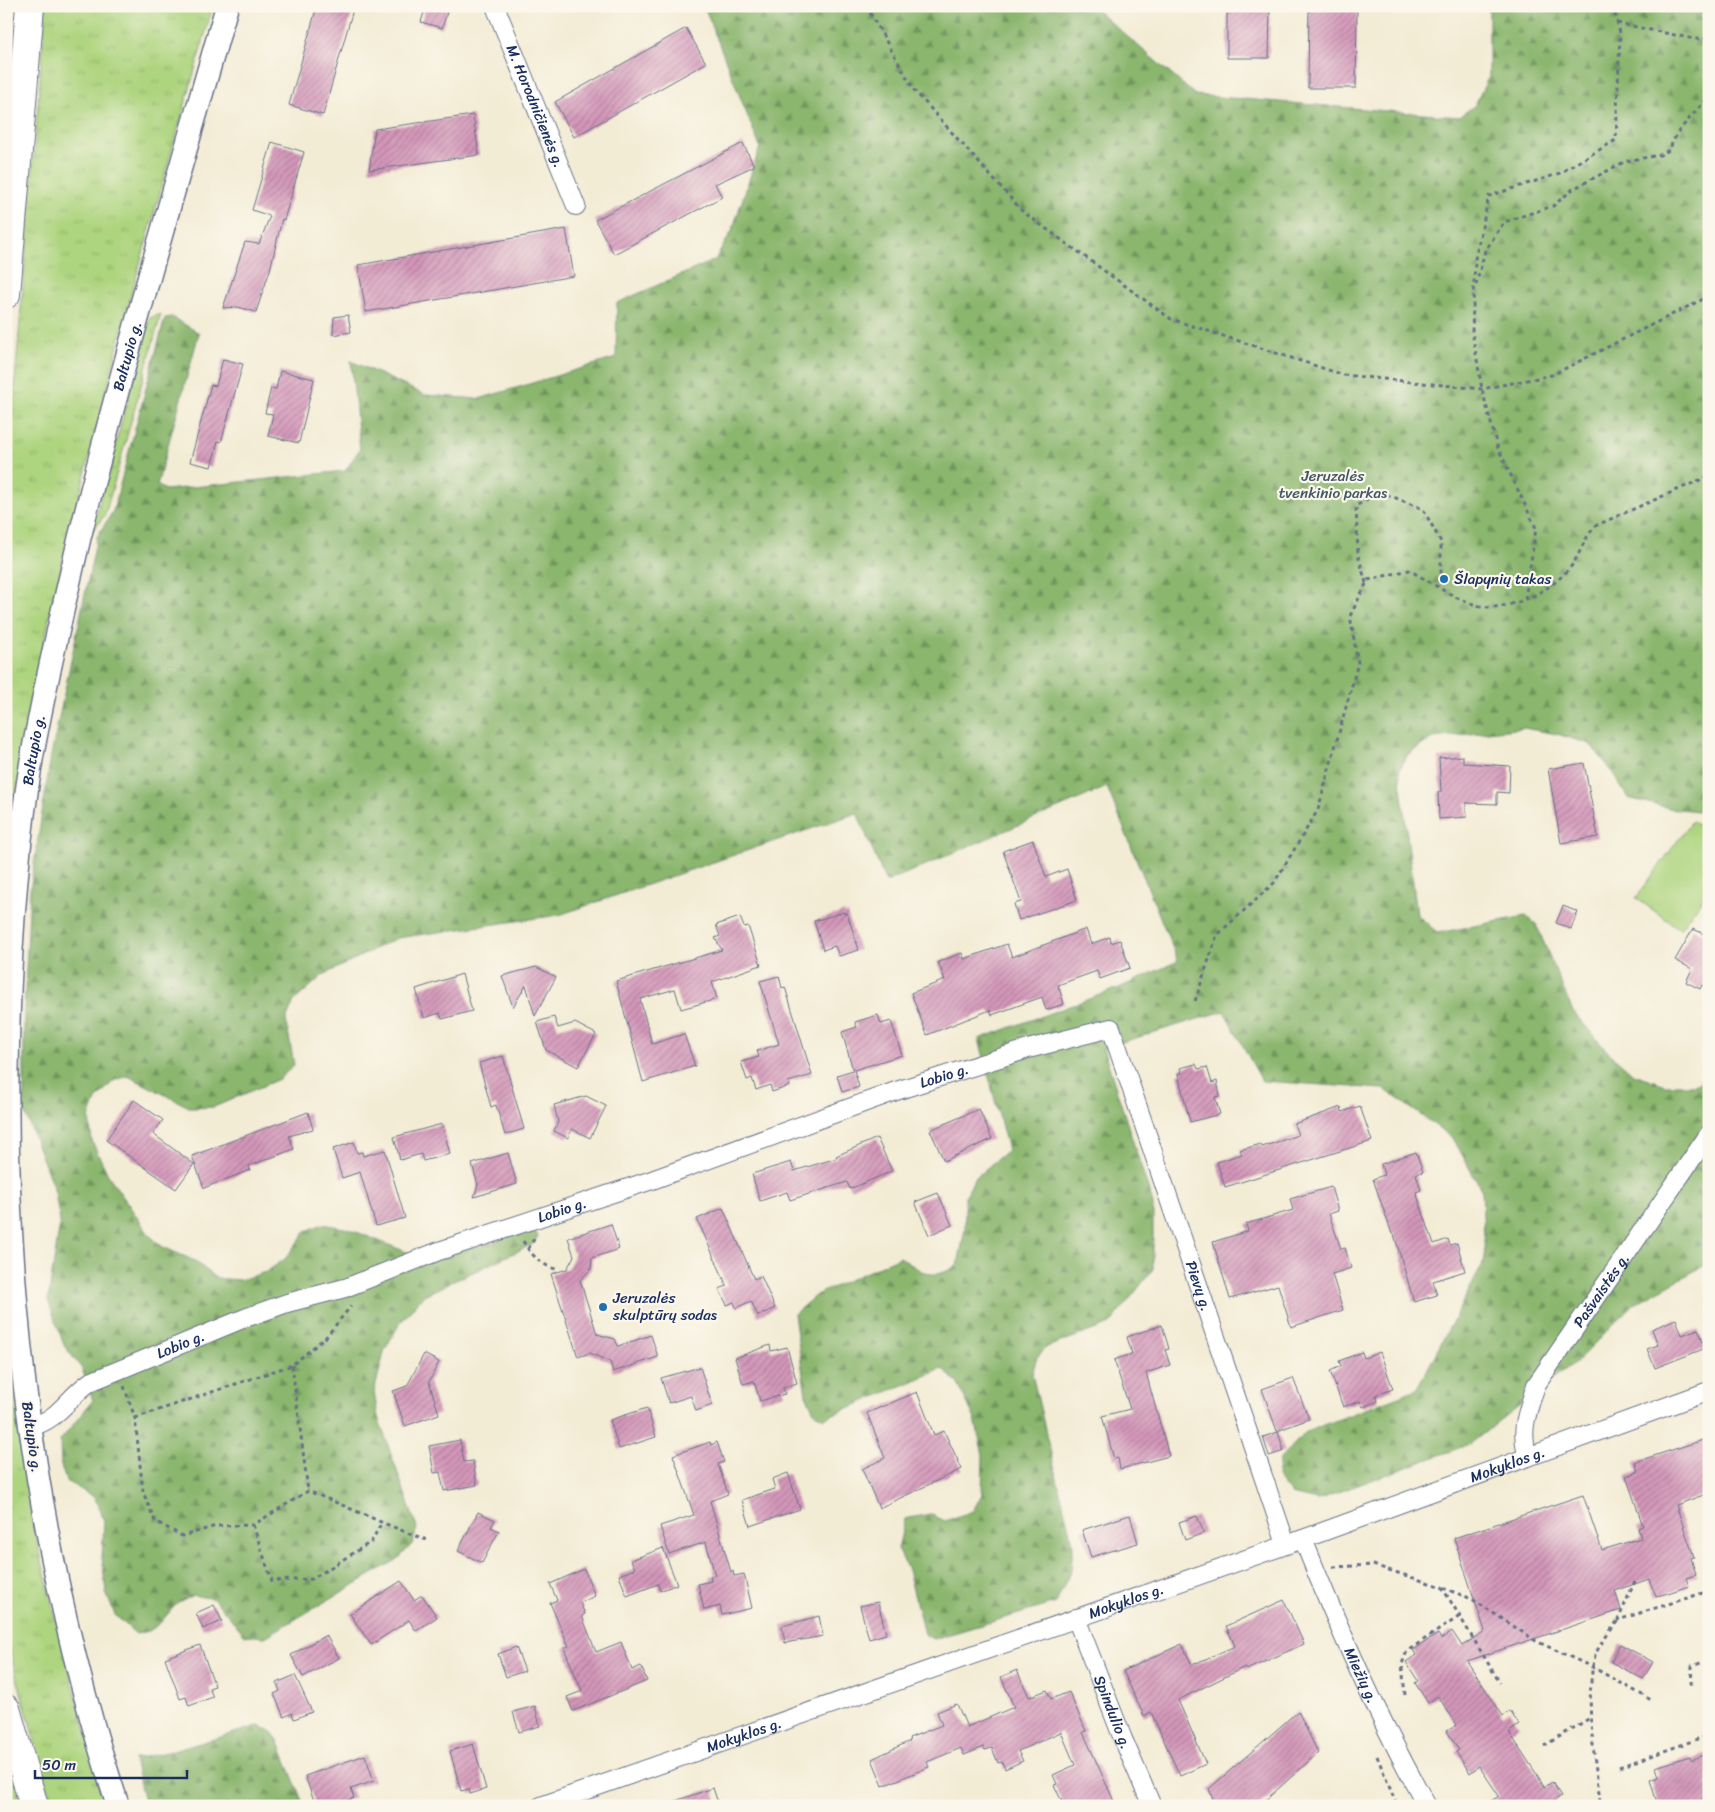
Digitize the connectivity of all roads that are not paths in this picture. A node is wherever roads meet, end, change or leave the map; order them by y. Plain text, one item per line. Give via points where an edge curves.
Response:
1 (30, 6) edge
2 (227, 6) edge
3 (495, 6) edge
4 (576, 206) dead end
5 (6, 294) edge
6 (1111, 1028) joint
7 (1709, 1134) edge
8 (1709, 1391) edge
9 (30, 1426) junction
10 (1528, 1457) junction
11 (1303, 1539) junction
12 (1286, 1544) junction
13 (1076, 1618) junction
14 (6, 1709) edge
15 (34, 1806) edge
16 (118, 1806) edge
17 (541, 1806) edge
18 (1152, 1806) edge
19 (1427, 1806) edge

1 - 5 highway
2 - 9 street, Baltupio g. via 102,449 54,645 22,826 14,913 6,1100 15,1300
3 - 4 street, M. Horodničienės g.
6 - 9 street, Lobio g. via 947,1073 663,1176 439,1250 345,1288 245,1318 118,1369 76,1392 45,1423
6 - 12 street, Pievų g.
7 - 10 street, Pašvaistės g. via 1536,1385 1523,1442
8 - 10 street, Mokyklos g.
9 - 16 street, Baltupio g. via 59,1589
10 - 11 street, Mokyklos g.
11 - 12 street, Mokyklos g.
11 - 19 street, Miežių g. via 1341,1634
12 - 13 street, Mokyklos g.
13 - 17 street, Mokyklos g.
13 - 18 street, Spindulio g. via 1122,1739
14 - 15 highway

